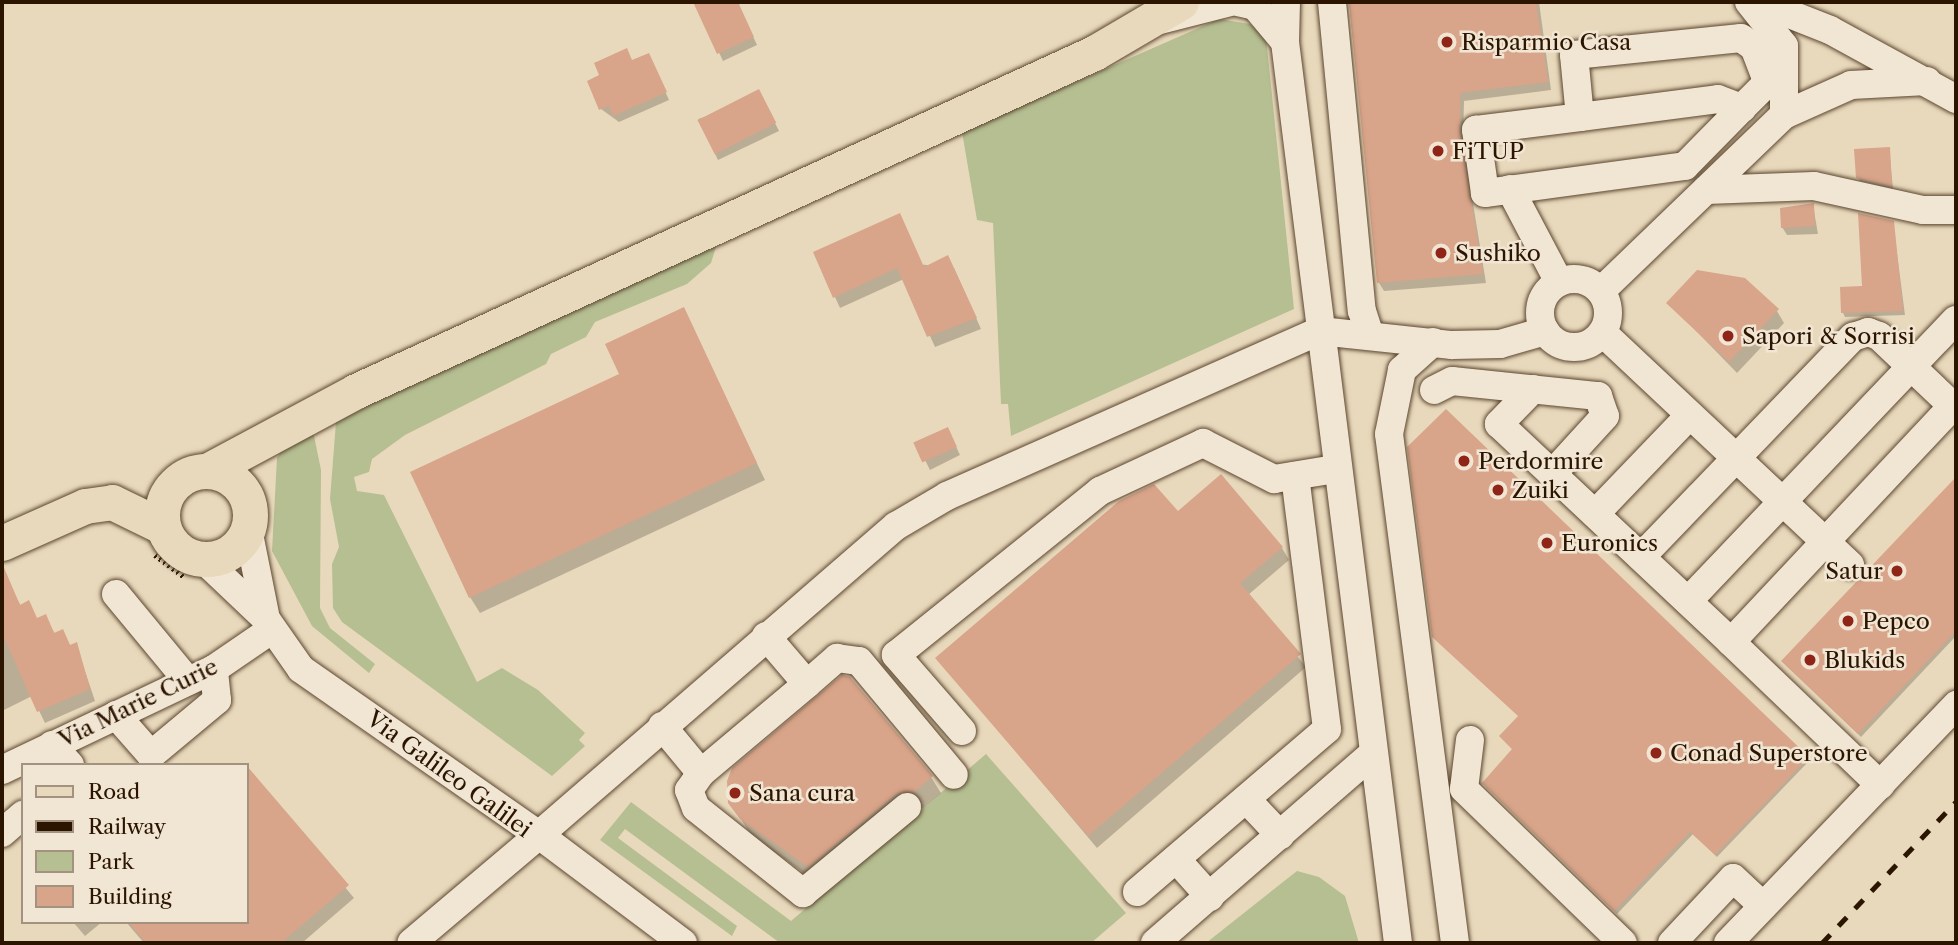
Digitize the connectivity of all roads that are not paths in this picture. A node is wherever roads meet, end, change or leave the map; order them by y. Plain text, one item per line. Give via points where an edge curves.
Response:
1 (1181, 2) edge
2 (1230, 2) edge
3 (1332, 2) edge
4 (1748, 2) edge
5 (1759, 2) edge
6 (1260, 5) edge
7 (1148, 24) junction
8 (1927, 81) junction
9 (1956, 99) edge
10 (1742, 108) junction
11 (1784, 115) junction
12 (1580, 117) junction
13 (1510, 189) junction
14 (1706, 190) junction
15 (1956, 210) edge
16 (1559, 282) junction
17 (1601, 290) junction
18 (1956, 320) edge
19 (1320, 331) junction
20 (1545, 331) junction
21 (1603, 333) junction
22 (1370, 335) junction
23 (1433, 342) junction
24 (1912, 367) junction
25 (1533, 389) junction
26 (1434, 390) dead end
27 (1955, 408) edge
28 (1689, 415) junction
29 (268, 438) junction
30 (1738, 460) junction
31 (1336, 469) junction
32 (207, 471) junction
33 (1552, 474) junction
34 (1295, 476) junction
35 (1783, 502) junction
36 (1595, 514) junction
37 (248, 516) junction
38 (158, 539) junction
39 (1825, 542) junction
40 (2, 543) edge
41 (1641, 557) junction
42 (1850, 565) dead end
43 (198, 570) junction
44 (116, 594) dead end
45 (1688, 601) junction
46 (269, 624) junction
47 (766, 636) junction
48 (1731, 642) junction
49 (214, 669) junction
50 (188, 681) junction
51 (807, 684) junction
52 (1956, 705) edge
53 (116, 715) junction
54 (662, 726) junction
55 (962, 731) dead end
56 (1470, 740) dead end
57 (61, 755) edge
58 (1371, 755) junction
59 (30, 763) edge
60 (21, 765) edge
61 (2, 770) edge
62 (701, 774) junction
63 (954, 775) dead end
64 (1880, 785) junction
65 (1246, 799) junction
66 (907, 807) dead end
67 (21, 817) edge
68 (2, 833) edge
69 (539, 835) junction
70 (1280, 835) junction
71 (1176, 859) junction
72 (1137, 892) dead end
73 (1210, 897) junction
74 (1763, 906) junction
75 (411, 943) edge
76 (683, 943) edge
77 (1154, 943) edge
78 (1398, 943) edge
79 (1455, 943) edge
80 (1623, 943) edge
81 (1672, 943) edge
82 (1728, 943) edge

1 - 7 main road
2 - 7 street
3 - 22 street via 1362,311
4 - 11 street via 1784,46
5 - 8 street
6 - 19 street via 1285,42
7 - 29 main road via 356,391
8 - 9 street
8 - 11 street via 1851,85
10 - 12 street via 1718,99
10 - 12 street via 1766,79 1754,47 1741,38 1574,55
10 - 13 street via 1685,166
11 - 14 street
12 - 13 street via 1476,130 1485,193
13 - 16 street
14 - 15 street via 1814,186 1923,210
14 - 17 street
16 - 17 street via 1581,279
16 - 20 street via 1540,310
17 - 21 street via 1609,312
18 - 24 street
19 - 22 street
19 - 31 street
19 - 47 street via 947,496 863,550
20 - 21 street via 1573,348
20 - 23 street via 1500,344
21 - 28 street
22 - 23 street
23 - 79 street via 1402,370 1389,434
24 - 27 street
24 - 30 street via 1879,336 1868,332 1853,337
24 - 35 street
25 - 26 street via 1452,381
25 - 33 street via 1499,424
25 - 33 street via 1598,396 1606,409
27 - 39 street
28 - 30 street
28 - 36 street
29 - 32 main road
29 - 37 main road via 253,464
30 - 35 street
30 - 41 street
31 - 34 street
31 - 58 street
32 - 37 main road via 233,481
32 - 38 main road via 171,488
33 - 36 street
34 - 55 street via 1274,479 1203,443 1100,491 896,655
34 - 65 street via 1328,729
35 - 39 street
35 - 45 street
36 - 41 street
37 - 43 main road via 230,551
37 - 46 street
38 - 40 main road via 112,502 85,506
38 - 43 main road via 178,549
39 - 42 street
39 - 48 street
41 - 45 street
43 - 46 street
44 - 50 street
45 - 48 street
46 - 49 street, Via Marie Curie
46 - 69 street, Via Galileo Galilei via 301,669
47 - 51 street
47 - 54 street
48 - 64 street
49 - 50 street, Via Marie Curie
49 - 53 street via 217,700 151,755
50 - 53 street, Via Marie Curie
51 - 62 street
51 - 63 street via 836,657 859,661
52 - 64 street
53 - 57 street, Via Marie Curie
54 - 62 street
54 - 69 street
56 - 80 street via 1464,789
57 - 59 street, Via Marie Curie
58 - 70 street
58 - 78 street
60 - 61 street, Via Marie Curie
62 - 66 street via 689,790 696,808 803,893
64 - 74 street
65 - 70 street
65 - 71 street
67 - 68 street
69 - 75 street, Via Galileo Galilei
69 - 76 street
70 - 73 street
71 - 72 street
71 - 73 street
73 - 77 street
74 - 81 street via 1734,878
74 - 82 street

